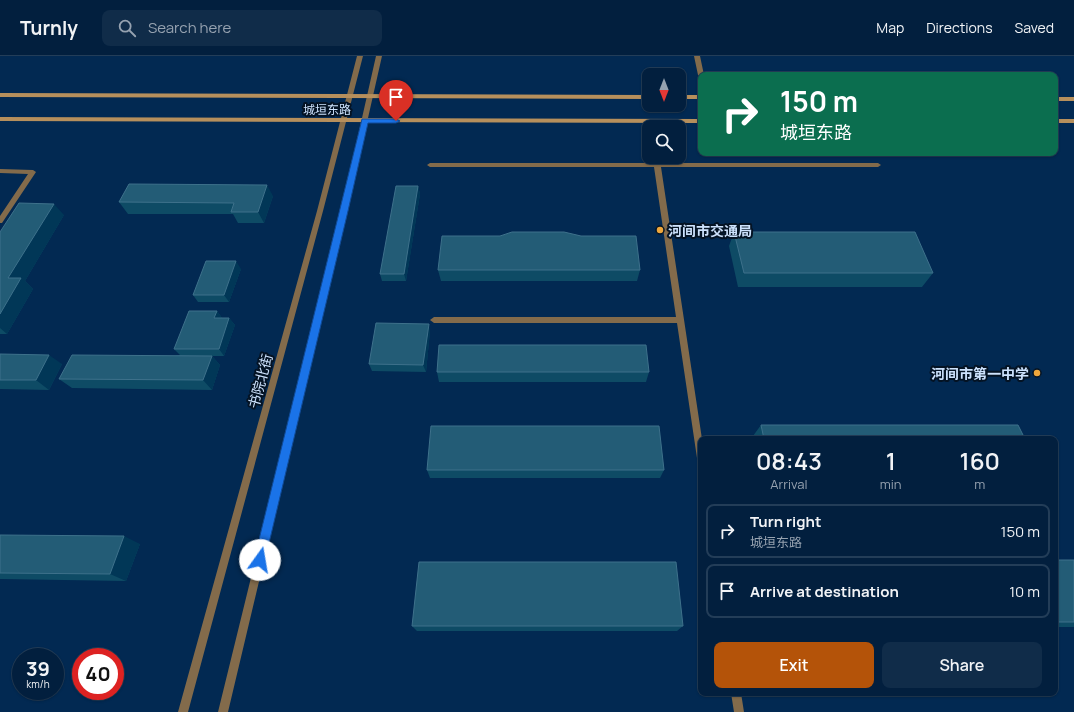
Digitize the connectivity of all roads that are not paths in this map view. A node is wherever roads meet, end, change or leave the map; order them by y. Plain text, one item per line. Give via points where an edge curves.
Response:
1 (360, 56) edge
2 (379, 56) edge
3 (697, 56) edge
4 (700, 72) edge
5 (0, 95) edge
6 (349, 96) junction
7 (370, 96) junction
8 (642, 97) edge
9 (686, 97) edge
10 (698, 97) edge
11 (1058, 98) edge
12 (1074, 99) edge
13 (0, 119) edge
14 (343, 120) junction
15 (365, 121) junction
16 (698, 121) edge
17 (1058, 121) edge
18 (1074, 121) edge
19 (686, 122) edge
20 (642, 124) edge
21 (642, 161) edge
22 (686, 162) edge
23 (656, 164) edge
24 (430, 165) dead end
25 (878, 165) dead end
26 (0, 171) edge
27 (0, 221) edge
28 (434, 320) dead end
29 (680, 320) junction
30 (698, 438) edge
31 (736, 696) edge
32 (183, 712) edge
33 (223, 712) edge
34 (739, 712) edge

1 - 6 street, 书院北街
2 - 7 street
3 - 4 street
5 - 6 main road, 城垣东路
6 - 7 main road, 城垣东路
6 - 14 street, 书院北街
7 - 8 main road, 城垣东路
7 - 15 street
9 - 10 main road
11 - 12 main road
13 - 14 main road, 城垣东路
14 - 15 main road, 城垣东路
14 - 32 street, 书院北街
15 - 20 main road, 城垣东路
15 - 33 street
16 - 19 main road, 城垣东路
17 - 18 main road
21 - 24 street
22 - 25 street
23 - 29 street
26 - 27 street via 33,172
28 - 29 street
29 - 30 street
31 - 34 street

